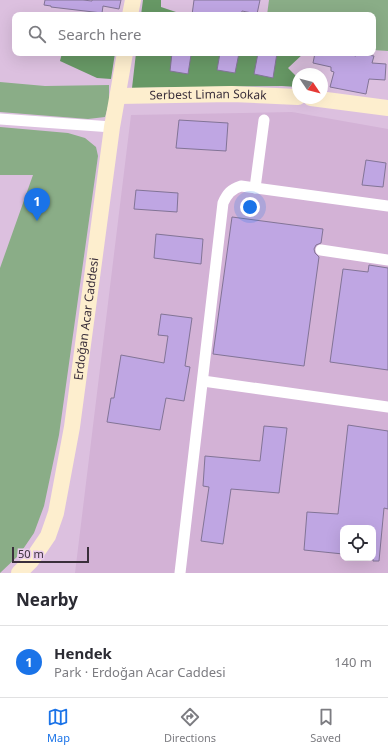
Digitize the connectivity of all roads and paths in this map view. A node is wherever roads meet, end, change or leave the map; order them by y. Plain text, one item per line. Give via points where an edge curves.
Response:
1 (133, 0) edge
2 (131, 12) edge
3 (125, 56) edge
4 (118, 96) junction
5 (292, 97) edge
6 (328, 100) edge
7 (388, 108) edge
8 (0, 119) edge
9 (264, 120) dead end
10 (112, 127) junction
11 (255, 188) junction
12 (388, 206) edge
13 (321, 250) dead end
14 (388, 260) edge
15 (203, 381) junction
16 (388, 407) edge
17 (18, 573) edge
18 (180, 573) edge

1 - 2 main road
3 - 4 main road, Erdoğan Acar Caddesi
4 - 5 main road, Serbest Liman Sokak via 232,94
4 - 10 main road, Erdoğan Acar Caddesi
6 - 7 main road
8 - 10 street
9 - 11 street
10 - 17 main road, Erdoğan Acar Caddesi via 72,427 56,513 48,536 31,561
11 - 12 street
11 - 15 street via 235,188 226,196 223,203
13 - 14 street
15 - 16 street
15 - 18 street

